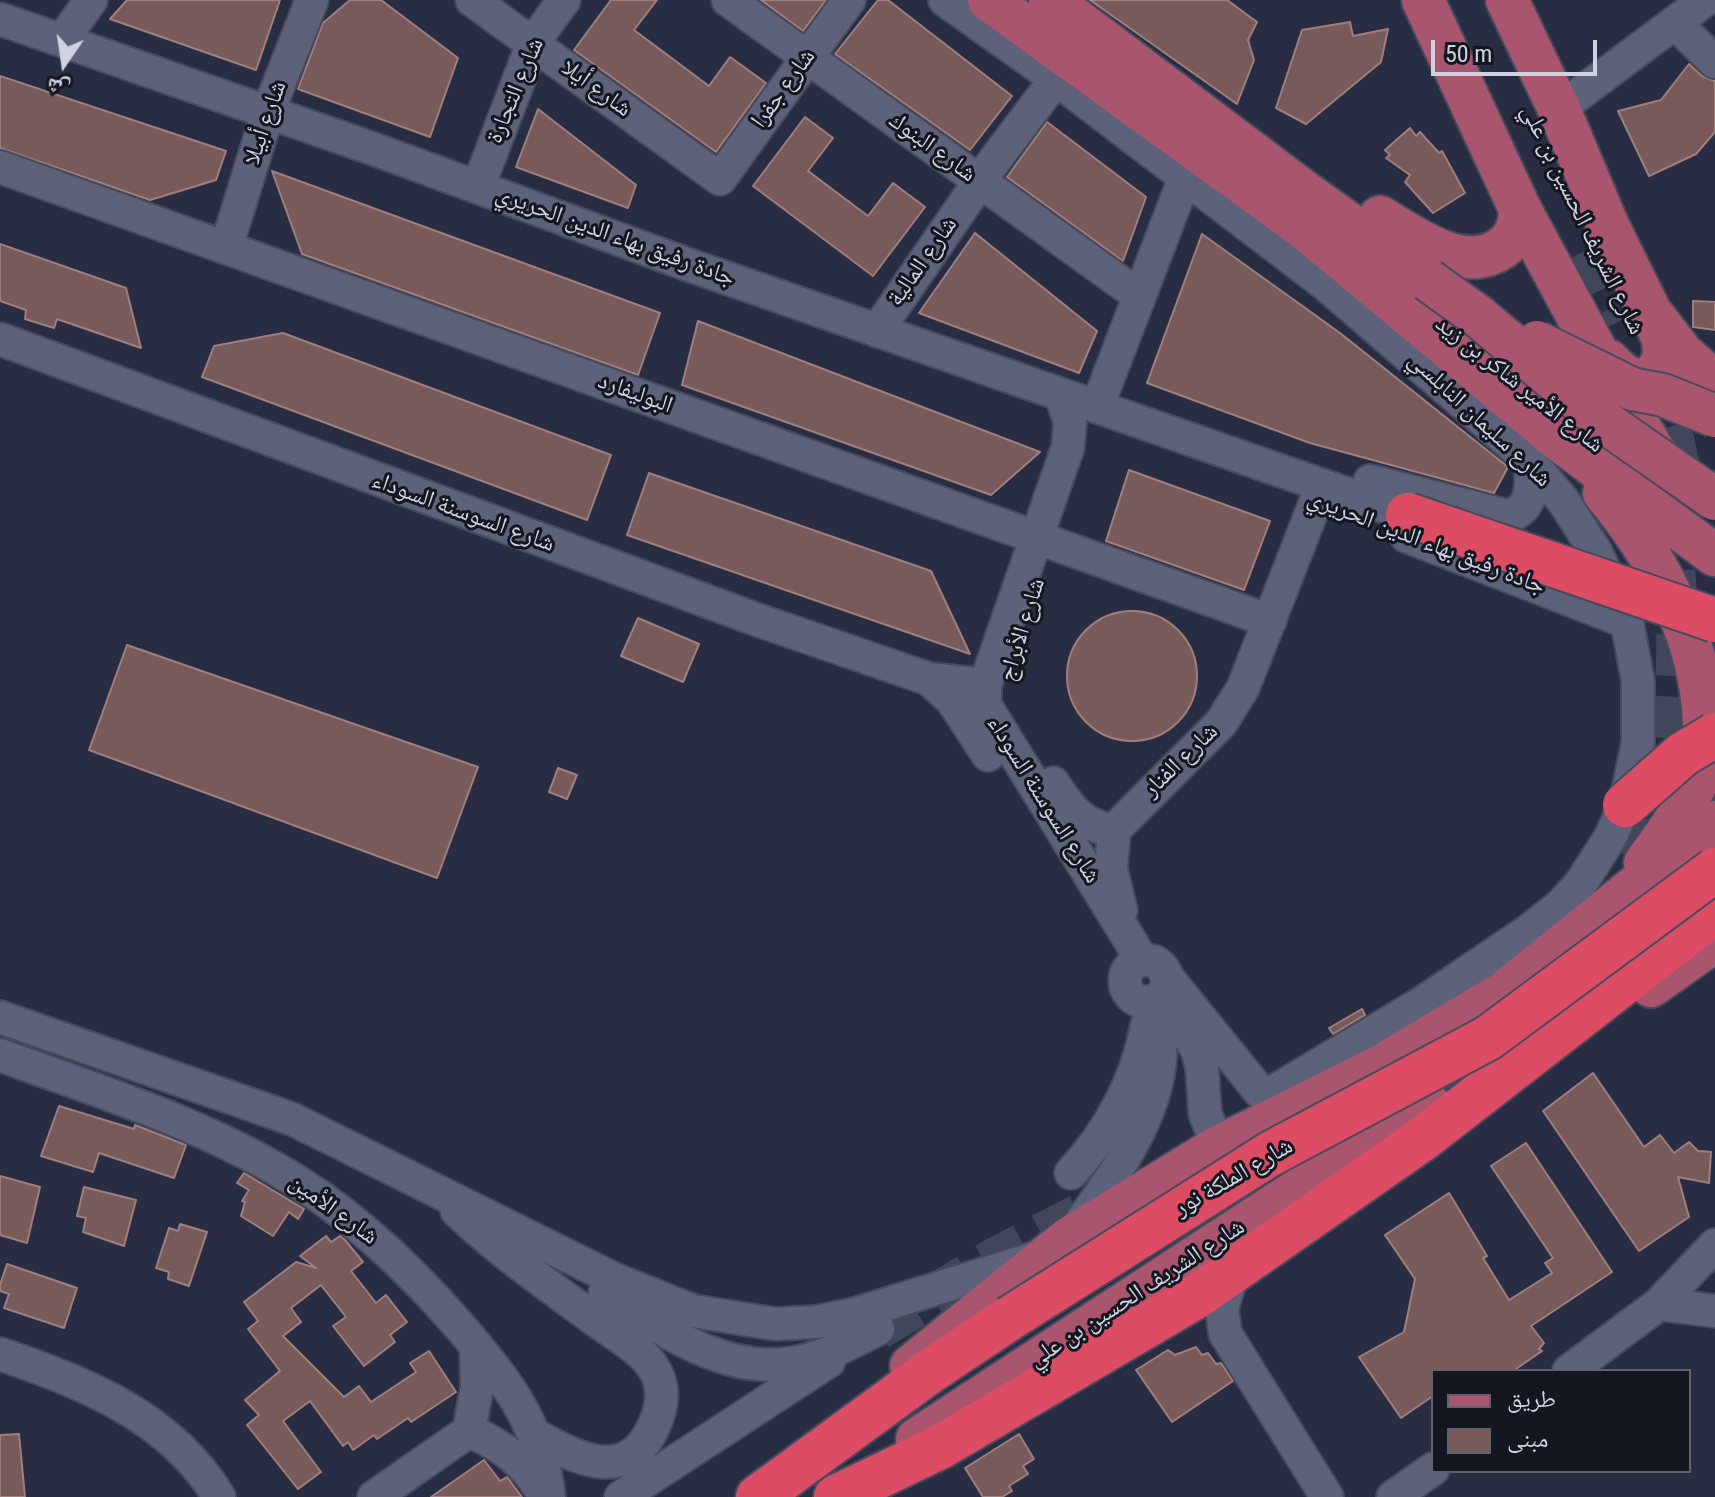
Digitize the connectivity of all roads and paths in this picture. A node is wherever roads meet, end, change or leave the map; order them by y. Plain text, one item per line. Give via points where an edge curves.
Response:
1 (91, 0) edge
2 (312, 0) edge
3 (472, 0) edge
4 (564, 0) edge
5 (728, 0) edge
6 (849, 0) edge
7 (945, 0) edge
8 (989, 0) edge
9 (1050, 0) edge
10 (1423, 0) edge
11 (1450, 0) edge
12 (1478, 0) edge
13 (1507, 0) edge
14 (1705, 0) edge
15 (0, 19) edge
16 (1676, 24) junction
17 (63, 39) junction
18 (533, 43) junction
19 (807, 57) junction
20 (1715, 62) edge
21 (1056, 79) junction
22 (1559, 109) junction
23 (268, 112) junction
24 (1204, 115) junction
25 (0, 167) edge
26 (720, 179) joint
27 (1184, 180) junction
28 (979, 182) junction
29 (478, 187) junction
30 (1520, 209) junction
31 (1328, 227) junction
32 (226, 248) junction
33 (1571, 258) tunnel mouth
34 (1428, 280) junction
35 (1138, 295) junction
36 (877, 331) junction
37 (1650, 334) junction
38 (0, 339) edge
39 (1594, 346) junction
40 (1715, 382) edge
41 (1061, 395) junction
42 (1097, 407) junction
43 (1715, 416) edge
44 (1134, 420) junction
45 (1545, 451) junction
46 (1242, 457) junction
47 (1715, 499) edge
48 (1316, 501) junction
49 (1408, 515) joint
50 (1715, 530) edge
51 (1044, 539) junction
52 (1715, 555) edge
53 (1715, 620) edge
54 (1270, 621) junction
55 (1627, 622) junction
56 (929, 679) junction
57 (985, 685) junction
58 (1715, 735) edge
59 (1625, 805) junction
60 (1715, 822) edge
61 (1114, 830) junction
62 (1715, 870) edge
63 (1628, 895) junction
64 (1715, 912) edge
65 (1125, 933) junction
66 (1715, 941) edge
67 (1149, 985) junction
68 (0, 1017) edge
69 (86, 1047) junction
70 (0, 1055) edge
71 (74, 1082) junction
72 (1425, 1122) junction
73 (1218, 1147) junction
74 (1296, 1161) dead end
75 (1071, 1173) dead end
76 (436, 1188) junction
77 (1715, 1245) edge
78 (1058, 1247) junction
79 (1234, 1269) junction
80 (1659, 1304) junction
81 (1715, 1311) edge
82 (1163, 1316) junction
83 (1225, 1333) junction
84 (476, 1345) junction
85 (0, 1354) edge
86 (1572, 1369) edge
87 (469, 1431) junction
88 (537, 1436) junction
89 (1431, 1470) edge
90 (775, 1485) edge
91 (842, 1493) edge
92 (219, 1497) edge
93 (374, 1497) edge
94 (547, 1497) edge
95 (621, 1497) edge
96 (1327, 1497) edge
97 (1393, 1497) edge

1 - 17 street
2 - 23 street, شارع أبيلا
3 - 18 street, شارع أيلا
4 - 18 street, شارع التجارة
5 - 19 street, شارع البنوك
6 - 19 street, شارع جفرا
7 - 21 street, شارع سليمان النابلسي
8 - 31 main road
9 - 24 main road
10 - 30 main road
11 - 33 main road, شارع الشريف الحسين بن علي
12 - 37 main road, شارع الشريف الحسين بن علي
13 - 22 main road
14 - 16 street
15 - 17 street, جادة رفيق بهاء الدين الحريري
16 - 20 street
16 - 22 street
17 - 23 street, جادة رفيق بهاء الدين الحريري
18 - 26 street, شارع أيلا
18 - 29 street, شارع التجارة
19 - 26 street, شارع جفرا
19 - 28 street, شارع البنوك
21 - 27 street, شارع سليمان النابلسي
21 - 28 street, شارع المالية
22 - 37 main road
23 - 29 street, جادة رفيق بهاء الدين الحريري
23 - 32 street, شارع أبيلا
24 - 30 main road via 1419,240 1460,256 1476,258 1506,245 1520,222
24 - 31 main road
25 - 32 street, البوليفارد
27 - 35 street
27 - 45 street, شارع سليمان النابلسي
28 - 35 street, شارع البنوك
28 - 36 street, شارع المالية
29 - 36 street, جادة رفيق بهاء الدين الحريري
30 - 39 main road
31 - 34 main road, شارع الأمير شاكر بن زيد
31 - 45 main road
31 - 50 main road, شارع الأمير شاكر بن زيد via 1596,446
32 - 51 street, البوليفارد
34 - 43 main road, bridge via 1593,372
34 - 47 main road, شارع الأمير شاكر بن زيد, bridge via 1602,420
35 - 42 street
36 - 41 street, جادة رفيق بهاء الدين الحريري
37 - 39 main road via 1665,348 1655,376 1642,381 1629,379
37 - 40 main road
38 - 56 street, شارع السوسنة السوداء
39 - 50 main road via 1646,442
41 - 42 street, جادة رفيق بهاء الدين الحريري
41 - 51 street, شارع الأبراج via 1070,435
42 - 44 street, جادة رفيق بهاء الدين الحريري
44 - 46 street, جادة رفيق بهاء الدين الحريري
44 - 51 street, شارع الأبراج via 1109,425 1084,445
45 - 46 street, جادة رفيق بهاء الدين الحريري via 1529,500 1507,516 1321,469
45 - 52 main road
45 - 55 street, شارع سليمان النابلسي via 1564,502 1596,552
45 - 63 main road via 1641,537 1676,587 1707,667 1711,715 1701,771
46 - 48 street, جادة رفيق بهاء الدين الحريري via 1256,472
46 - 49 street, جادة رفيق بهاء الدين الحريري
48 - 54 street, شارع الفنار
48 - 55 street, جادة رفيق بهاء الدين الحريري
49 - 53 highway, bridge
51 - 54 street, البوليفارد
51 - 57 street, شارع الأبراج
51 - 61 street, شارع الأبراج via 1002,696 1005,710 1074,814
54 - 61 street, شارع الفنار via 1243,688 1221,723
55 - 59 street, شارع سليمان النابلسي via 1640,701 1638,743
56 - 57 street, شارع السوسنة السوداء
56 - 67 street, شارع السوسنة السوداء via 967,721
57 - 65 street, شارع السوسنة السوداء via 989,717
58 - 59 highway, bridge via 1683,754
59 - 67 street, شارع سليمان النابلسي via 1581,883 1551,914 1422,1003 1273,1094 1260,1092
60 - 63 main road
61 - 65 street via 1111,869
62 - 90 highway, شارع الملكة نور, bridge via 1488,1038 1270,1154 929,1372
63 - 73 main road via 1503,993 1384,1064
64 - 72 highway via 1599,1003
65 - 67 street, شارع السوسنة السوداء
66 - 72 main road, شارع الشريف الحسين بن علي via 1565,1048
67 - 73 street via 1197,1049 1205,1113
67 - 75 street via 1143,1045 1129,1085 1099,1141
67 - 78 street via 1161,1050 1147,1114 1130,1150
68 - 69 street
69 - 71 street
69 - 76 street via 292,1119
70 - 71 street, شارع الأمين
71 - 84 street, شارع الأمين via 218,1140 314,1193 392,1255
72 - 79 highway
72 - 91 main road, شارع الشريف الحسين بن علي via 932,1428
73 - 78 main road
74 - 90 main road, شارع الشريف الحسين بن علي via 990,1358
76 - 78 street via 614,1279 693,1311 775,1324 855,1314
76 - 88 street via 496,1246 630,1344 656,1372 662,1397 657,1418 632,1454 585,1461
76 - 95 street via 701,1350 740,1361 796,1363 878,1329
77 - 80 street
78 - 90 main road via 945,1336
79 - 82 highway
79 - 83 street via 1222,1308
80 - 81 street
80 - 86 street
82 - 83 street via 1189,1316
82 - 91 highway via 940,1447
83 - 96 street
84 - 87 street via 477,1387
84 - 88 street, شارع الأمين
85 - 92 street via 93,1388 160,1430 201,1466
87 - 93 street
87 - 94 street via 509,1452
88 - 94 street, شارع الأمين
89 - 97 street

